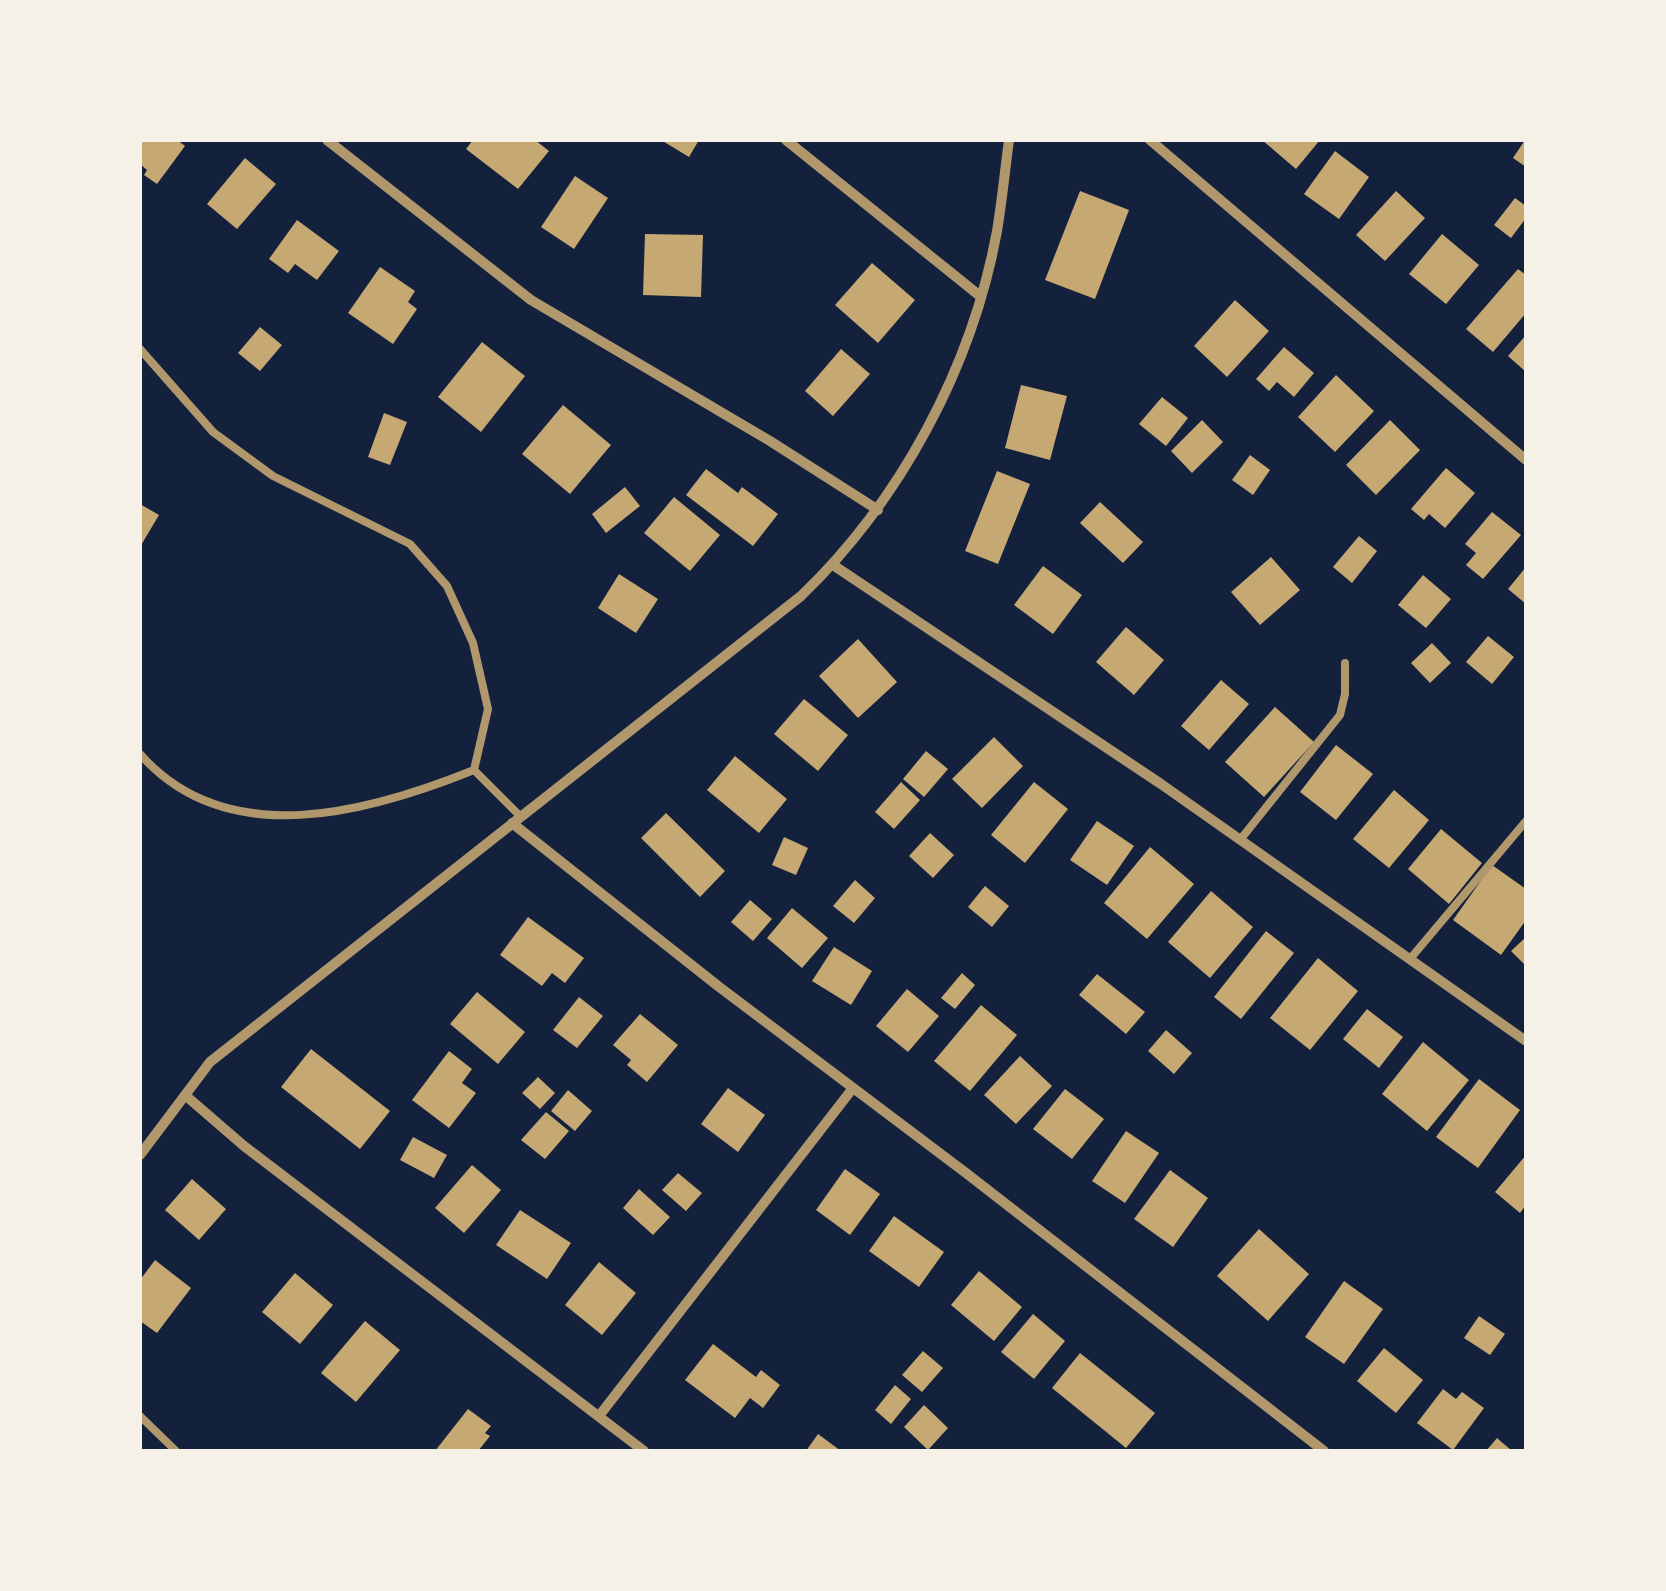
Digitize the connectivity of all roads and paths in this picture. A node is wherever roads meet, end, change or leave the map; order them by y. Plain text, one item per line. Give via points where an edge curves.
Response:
1 (328, 140) edge
2 (786, 140) edge
3 (1009, 140) edge
4 (1150, 140) edge
5 (980, 296) junction
6 (140, 349) edge
7 (1526, 460) edge
8 (878, 510) junction
9 (833, 565) junction
10 (1345, 662) dead end
11 (140, 754) edge
12 (474, 770) junction
13 (516, 820) junction
14 (1526, 821) edge
15 (1240, 840) junction
16 (1410, 960) junction
17 (1526, 1041) edge
18 (853, 1088) junction
19 (186, 1095) junction
20 (140, 1156) edge
21 (140, 1416) edge
22 (599, 1416) junction
23 (176, 1451) edge
24 (644, 1451) edge
25 (1324, 1451) edge

1 - 8 street via 531,300
2 - 5 street
3 - 5 street
4 - 7 street
5 - 8 street via 948,385
6 - 12 lane via 214,432 273,476 410,544 447,586 473,643 488,708
8 - 9 street
9 - 13 street
9 - 15 street
10 - 15 lane via 1340,715
11 - 12 lane via 199,798 301,817 416,794
12 - 13 lane
13 - 18 street
13 - 19 street via 210,1062
14 - 16 lane
15 - 16 street
16 - 17 street
18 - 22 street
18 - 25 street
19 - 20 street
19 - 22 street
21 - 23 lane
22 - 24 street

